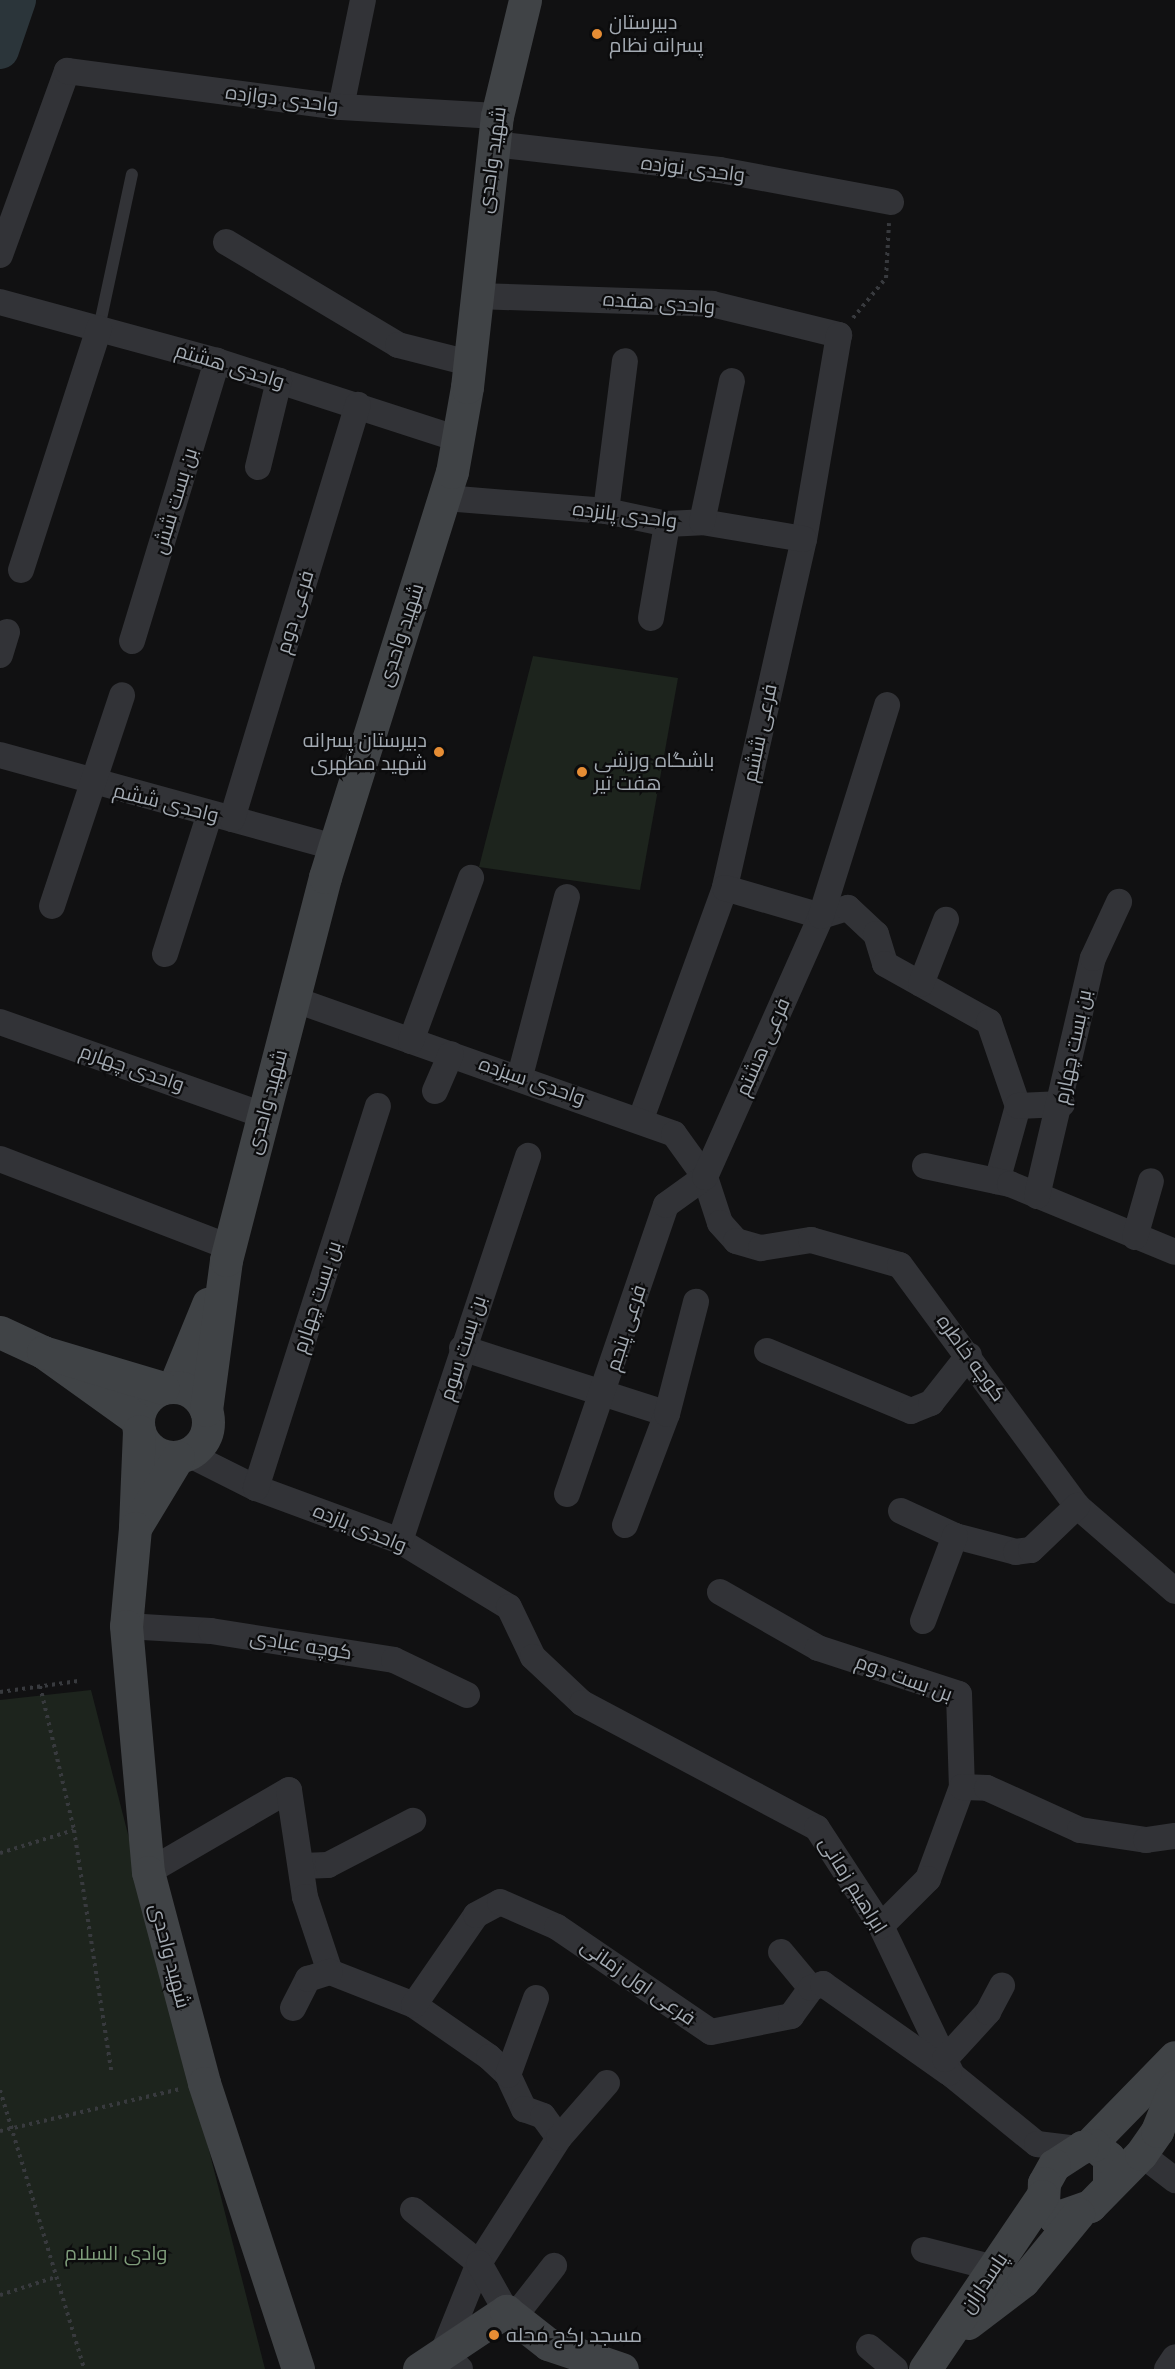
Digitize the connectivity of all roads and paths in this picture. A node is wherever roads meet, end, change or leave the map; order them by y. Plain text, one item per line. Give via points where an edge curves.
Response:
1 (363, 0) edge
2 (525, 0) edge
3 (341, 107) junction
4 (495, 130) junction
5 (132, 174) dead end
6 (891, 202) joint
7 (226, 242) dead end
8 (0, 255) edge
9 (476, 296) junction
10 (0, 302) edge
11 (99, 328) junction
12 (839, 335) junction
13 (217, 361) junction
14 (625, 361) dead end
15 (469, 363) junction
16 (279, 381) junction
17 (732, 381) dead end
18 (358, 405) junction
19 (458, 440) junction
20 (258, 467) dead end
21 (445, 498) junction
22 (606, 511) junction
23 (702, 522) junction
24 (667, 524) junction
25 (804, 538) junction
26 (21, 570) dead end
27 (651, 618) dead end
28 (132, 641) dead end
29 (122, 695) dead end
30 (887, 705) dead end
31 (0, 754) edge
32 (92, 784) junction
33 (220, 817) junction
34 (334, 847) junction
35 (471, 878) dead end
36 (725, 888) junction
37 (567, 897) dead end
38 (1119, 902) dead end
39 (52, 906) dead end
40 (821, 916) junction
41 (946, 920) dead end
42 (165, 954) dead end
43 (921, 984) junction
44 (293, 999) junction
45 (0, 1022) edge
46 (411, 1041) junction
47 (451, 1054) junction
48 (520, 1076) junction
49 (435, 1091) dead end
50 (1062, 1104) junction
51 (378, 1106) dead end
52 (1018, 1106) junction
53 (263, 1114) junction
54 (641, 1119) junction
55 (528, 1156) dead end
56 (0, 1159) edge
57 (926, 1166) dead end
58 (705, 1177) junction
59 (997, 1181) junction
60 (1151, 1181) dead end
61 (1037, 1196) junction
62 (720, 1222) joint
63 (1135, 1237) junction
64 (1175, 1252) edge
65 (227, 1254) junction
66 (696, 1302) dead end
67 (0, 1332) edge
68 (462, 1348) junction
69 (43, 1352) junction
70 (767, 1352) dead end
71 (969, 1355) junction
72 (168, 1387) junction
73 (605, 1390) junction
74 (206, 1410) junction
75 (667, 1414) junction
76 (138, 1426) junction
77 (183, 1455) junction
78 (256, 1488) junction
79 (567, 1494) dead end
80 (1077, 1506) junction
81 (901, 1511) dead end
82 (625, 1525) dead end
83 (135, 1528) junction
84 (955, 1536) junction
85 (400, 1541) junction
86 (1175, 1591) edge
87 (720, 1592) dead end
88 (923, 1621) dead end
89 (126, 1626) junction
90 (533, 1657) joint
91 (78, 1681) dead end
92 (40, 1686) junction
93 (0, 1692) edge
94 (467, 1695) dead end
95 (962, 1787) junction
96 (413, 1821) dead end
97 (74, 1830) junction
98 (1175, 1836) edge
99 (0, 1853) edge
100 (301, 1866) junction
101 (148, 1872) junction
102 (881, 1926) junction
103 (781, 1952) dead end
104 (330, 1972) junction
105 (1002, 1986) dead end
106 (812, 1988) junction
107 (536, 1998) dead end
108 (414, 2005) junction
109 (293, 2008) dead end
110 (1175, 2057) edge
111 (948, 2067) junction
112 (111, 2070) dead end
113 (508, 2075) junction
114 (204, 2083) junction
115 (607, 2083) dead end
116 (1175, 2086) edge
117 (0, 2090) edge
118 (12, 2129) junction
119 (0, 2131) edge
120 (559, 2138) junction
121 (1037, 2144) junction
122 (1082, 2147) junction
123 (1141, 2154) junction
124 (1175, 2180) edge
125 (1109, 2182) junction
126 (1043, 2191) junction
127 (413, 2210) dead end
128 (1078, 2214) junction
129 (924, 2250) dead end
130 (479, 2263) junction
131 (554, 2266) dead end
132 (994, 2268) junction
133 (56, 2277) junction
134 (0, 2295) edge
135 (510, 2314) junction
136 (945, 2340) junction
137 (869, 2347) dead end
138 (1175, 2357) edge
139 (563, 2360) edge
140 (441, 2363) edge
141 (84, 2369) edge
142 (298, 2369) edge
143 (622, 2369) edge
144 (895, 2369) edge
145 (926, 2369) edge
146 (1167, 2369) edge

1 - 3 street
2 - 4 street, شهید واحدی
3 - 4 street, واحدی دوازده
3 - 8 street, واحدی دوازده via 67,70
4 - 6 street, واحدی نوزده
4 - 9 street, شهید واحدی
5 - 11 lane
6 - 12 path via 886,278
7 - 15 street via 398,345
9 - 12 street, واحدی هفده via 712,304
9 - 15 street, شهید واحدی
10 - 11 street, واحدی هشتم
11 - 13 street, واحدی هشتم
11 - 26 street
12 - 25 street, فرعی ششم
13 - 16 street, واحدی هشتم
13 - 28 street, بن بست شش
14 - 22 street
15 - 19 street, شهید واحدی
16 - 18 street, واحدی هشتم
16 - 20 street
17 - 23 street
18 - 19 street, واحدی هشتم
18 - 33 street, فرعی دوم
19 - 21 street, شهید واحدی
21 - 22 street, واحدی پانزده
21 - 34 street, شهید واحدی
22 - 24 street, واحدی پانزده
23 - 24 street, واحدی پانزده
23 - 25 street, واحدی پانزده
24 - 27 street
25 - 36 street, فرعی ششم
29 - 32 street
30 - 40 street, فرعی هشتم
31 - 32 street, واحدی ششم
32 - 33 street, واحدی ششم
32 - 39 street
33 - 34 street, واحدی ششم
33 - 42 street, فرعی دوم
34 - 44 street, شهید واحدی
35 - 46 street
36 - 40 street
36 - 54 street, فرعی ششم
37 - 48 street
38 - 50 street, بن بست چهارم via 1093,958 1071,1041
40 - 43 street via 848,908 865,919 876,934 885,964
40 - 58 street, فرعی هشتم
41 - 43 street
43 - 52 street via 989,1022
44 - 46 street, واحدی سیزده
44 - 53 street, شهید واحدی
45 - 53 street, واحدی چهارم
46 - 47 street, واحدی سیزده
47 - 48 street, واحدی سیزده
47 - 49 street
48 - 54 street, واحدی سیزده
50 - 52 street
50 - 61 street, بن بست چهارم
51 - 78 street, بن بست چهارم
52 - 59 street
53 - 65 street, شهید واحدی
54 - 58 street, واحدی سیزده via 674,1134
55 - 68 street, بن بست سوم
56 - 65 street
57 - 59 street
58 - 62 street, واحدی سیزده
58 - 73 street, فرعی پنجم via 666,1205
59 - 61 street
60 - 63 street
61 - 63 street
62 - 71 street, كوچه خاطره via 736,1241 761,1248 810,1240 900,1265
63 - 64 street
65 - 72 street
65 - 74 street
66 - 75 street
67 - 69 street
68 - 73 street
68 - 85 street, بن بست سوم
69 - 72 street
69 - 76 street
70 - 71 street via 911,1411 931,1403
71 - 80 street, كوچه خاطره
72 - 74 street via 193,1394
72 - 76 street via 145,1400
73 - 75 street
73 - 79 street, فرعی پنجم
74 - 77 street via 207,1431
75 - 82 street
76 - 77 street via 150,1449
76 - 83 street, شهید واحدی
77 - 78 street, واحدی یازده
77 - 83 street
78 - 85 street, واحدی یازده
80 - 84 street via 1031,1550 1016,1552
80 - 86 street, كوچه خاطره
81 - 84 street
83 - 89 street, شهید واحدی
84 - 88 street
85 - 90 street, واحدی یازده via 509,1607
87 - 95 street, بن بست دوم via 818,1647 959,1694
89 - 94 street, کوچه عبادی via 211,1631 394,1660
89 - 101 street, شهید واحدی
90 - 102 street, ابراهیم زمانی via 582,1703 817,1828
91 - 92 path
92 - 93 path
92 - 97 path
95 - 98 street via 987,1788 1080,1830 1146,1840
95 - 102 street, بن بست دوم via 928,1879
96 - 100 street via 328,1865
97 - 99 path
97 - 112 path
100 - 101 street via 289,1790
100 - 104 street via 305,1897
101 - 114 street, شهید واحدی
102 - 111 street, ابراهیم زمانی
103 - 106 street
104 - 108 street
104 - 109 street via 308,1979
105 - 111 street
106 - 108 street, فرعی اول زمانی via 791,2016 711,2032 557,1927 500,1902 476,1915
106 - 111 street via 830,1986
107 - 113 street
108 - 113 street
110 - 122 street
111 - 121 street, ابراهیم زمانی
113 - 120 street via 524,2109 543,2116
114 - 118 path
114 - 142 street, شهید واحدی
115 - 120 street
116 - 123 street via 1157,2131
117 - 118 path
118 - 119 path
118 - 133 path
120 - 130 street
121 - 122 street
121 - 126 street
122 - 125 street via 1109,2157
122 - 126 street via 1054,2165
123 - 124 street
123 - 125 street
125 - 128 street
126 - 128 street via 1055,2218
126 - 132 street, پاسداران
127 - 130 street
128 - 136 street via 1023,2281
129 - 132 street
130 - 135 street
130 - 140 street
131 - 135 street
132 - 136 street, پاسداران
133 - 134 path
133 - 141 path
135 - 139 street
135 - 140 street
136 - 145 street, پاسداران
137 - 144 street
138 - 146 street
139 - 143 street

